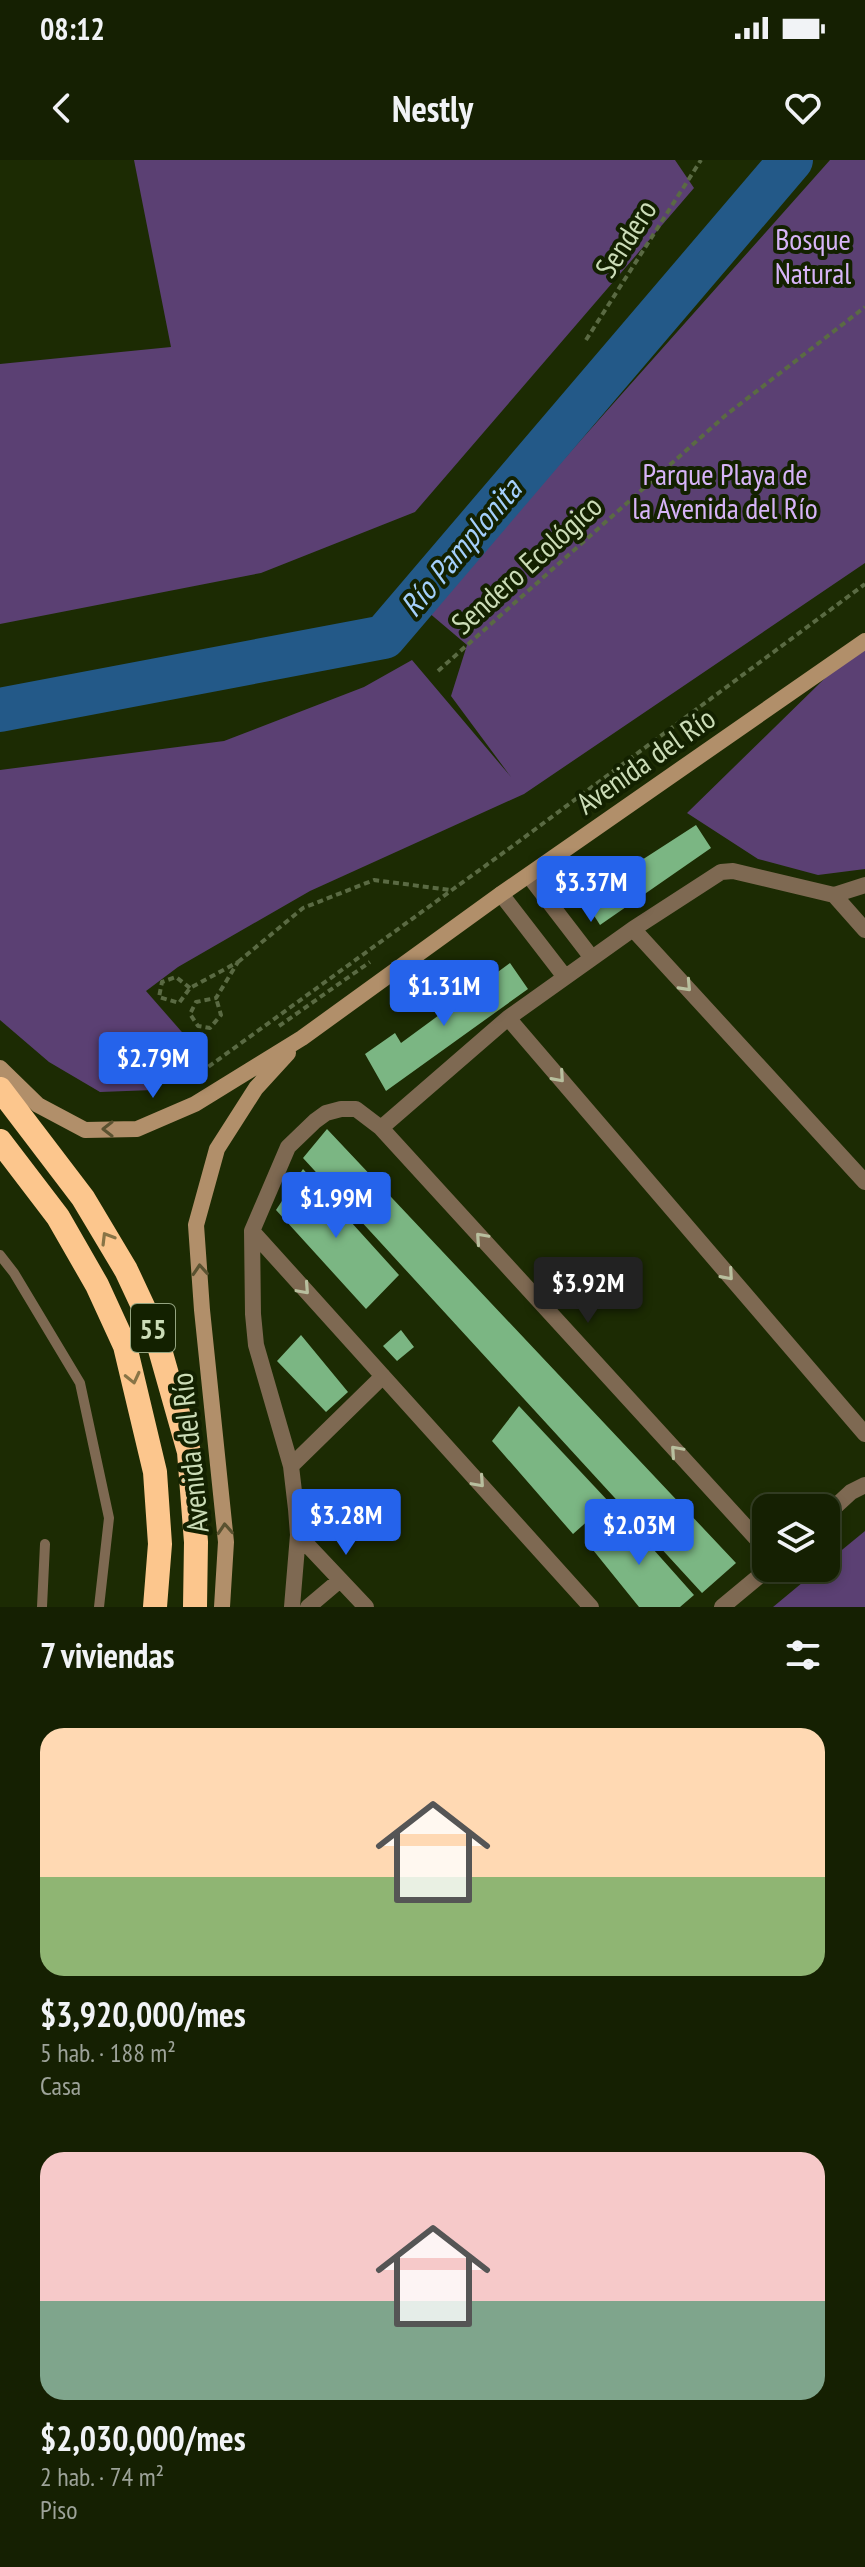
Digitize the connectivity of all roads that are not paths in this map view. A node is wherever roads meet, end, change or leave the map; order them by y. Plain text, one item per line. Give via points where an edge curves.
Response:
1 (865, 641) edge
2 (529, 876) junction
3 (865, 885) edge
4 (501, 894) junction
5 (834, 895) junction
6 (633, 929) junction
7 (865, 930) edge
8 (592, 958) junction
9 (565, 977) junction
10 (508, 1018) junction
11 (302, 1038) junction
12 (0, 1068) edge
13 (0, 1089) edge
14 (381, 1128) junction
15 (0, 1141) edge
16 (865, 1182) edge
17 (252, 1231) junction
18 (0, 1255) edge
19 (383, 1376) junction
20 (865, 1434) edge
21 (291, 1466) junction
22 (865, 1485) edge
23 (840, 1502) edge
24 (752, 1534) edge
25 (298, 1535) junction
26 (45, 1544) dead end
27 (340, 1580) junction
28 (752, 1582) edge
29 (42, 1607) edge
30 (99, 1607) edge
31 (155, 1607) edge
32 (195, 1607) edge
33 (222, 1607) edge
34 (292, 1607) edge
35 (308, 1607) edge
36 (366, 1607) edge
37 (591, 1607) edge
38 (722, 1607) edge

1 - 2 main road, Avenida del Río
2 - 4 main road, Avenida del Río
2 - 8 street
3 - 5 street
4 - 9 street
4 - 11 main road, Avenida del Río
5 - 6 street via 721,872
5 - 7 street
6 - 8 street
6 -> 16 street
8 - 9 street
9 - 10 street
10 - 14 street
10 -> 20 street
11 -> 12 main road, Avenida del Río via 195,1104 137,1129 85,1130 38,1105
33 -> 11 main road, Avenida del Río via 226,1542 196,1225 217,1149 256,1088
32 -> 13 highway, 55 via 189,1452 155,1332 83,1198
14 - 17 street via 356,1109 326,1113 315,1121 288,1147
24 -> 14 street
15 -> 31 highway, 55 via 58,1217 125,1346 155,1472 160,1544
17 -> 19 street
17 - 21 street via 256,1345
18 - 30 lane via 80,1383 109,1518
19 - 21 street
19 -> 37 street
21 - 25 street
22 - 23 street
25 - 27 street
25 - 34 street
26 - 29 lane
27 - 35 street
27 - 36 street
28 - 38 street

